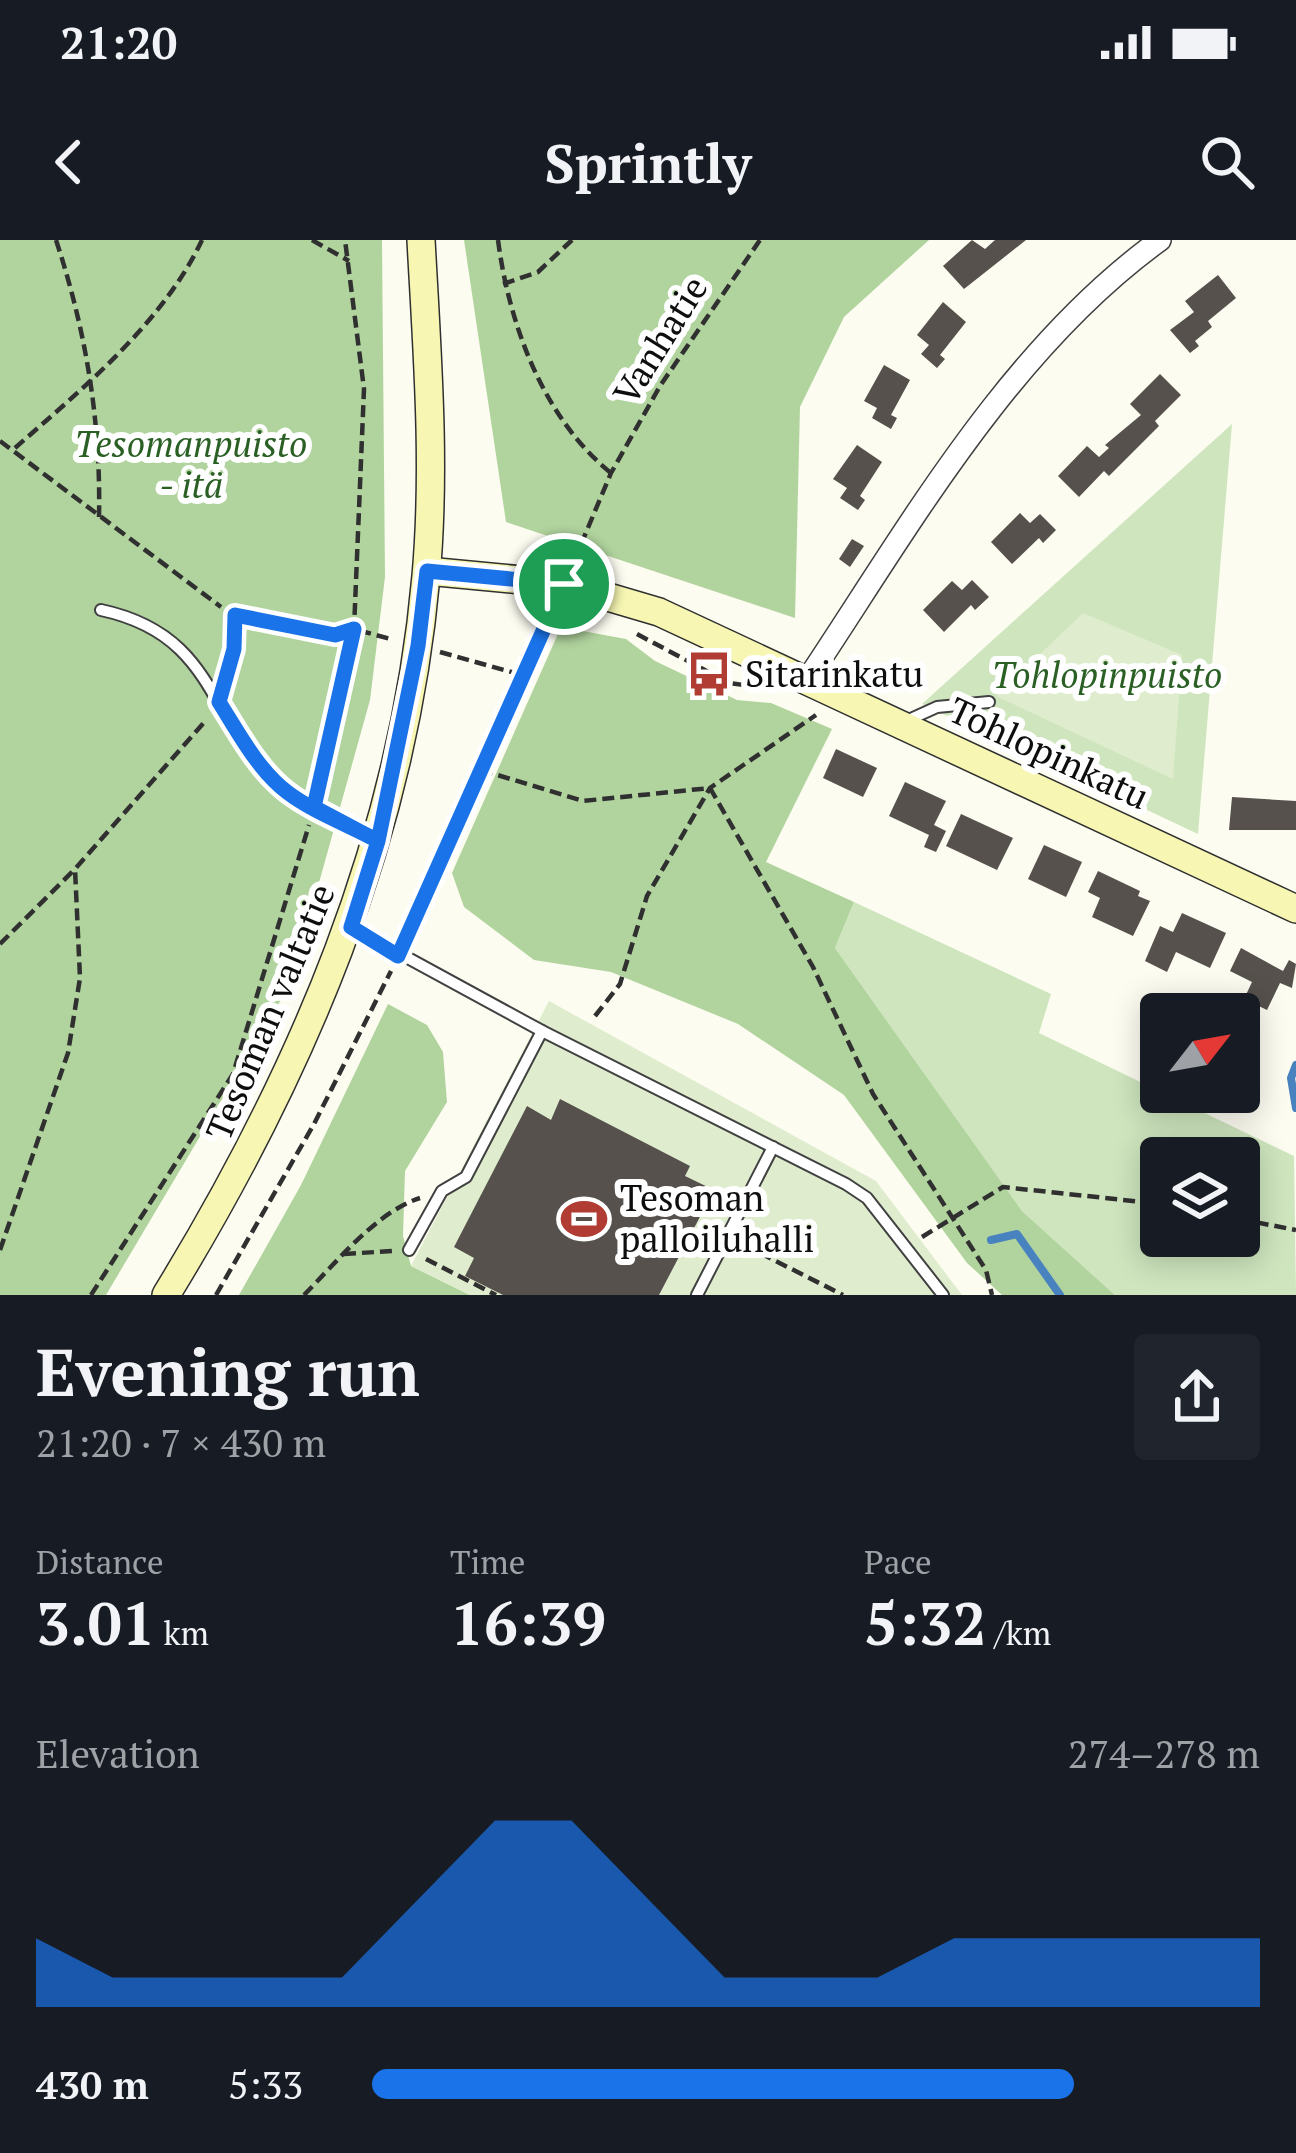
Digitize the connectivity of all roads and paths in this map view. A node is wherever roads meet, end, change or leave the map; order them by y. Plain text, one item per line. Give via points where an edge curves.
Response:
1 (56, 240) edge
2 (202, 240) edge
3 (312, 240) edge
4 (345, 240) edge
5 (421, 240) edge
6 (498, 240) edge
7 (572, 240) edge
8 (760, 240) edge
9 (1160, 240) edge
10 (349, 261) junction
11 (503, 284) junction
12 (91, 381) junction
13 (0, 442) edge
14 (14, 449) junction
15 (611, 473) junction
16 (99, 519) junction
17 (427, 571) junction
18 (564, 584) junction
19 (100, 610) dead end
20 (235, 615) junction
21 (354, 629) junction
22 (807, 680) junction
23 (219, 702) junction
24 (989, 702) dead end
25 (820, 712) dead end
26 (901, 724) junction
27 (198, 732) dead end
28 (481, 770) junction
29 (710, 788) junction
30 (314, 807) junction
31 (378, 841) junction
32 (75, 869) junction
33 (1296, 909) edge
34 (351, 927) junction
35 (0, 944) edge
36 (398, 956) junction
37 (595, 1016) dead end
38 (542, 1031) junction
39 (772, 1147) junction
40 (442, 1191) junction
41 (1140, 1202) edge
42 (954, 1217) junction
43 (1260, 1224) edge
44 (1296, 1230) edge
45 (728, 1237) junction
46 (907, 1247) junction
47 (0, 1250) edge
48 (409, 1250) junction
49 (344, 1254) junction
50 (91, 1295) edge
51 (166, 1295) edge
52 (216, 1295) edge
53 (304, 1295) edge
54 (496, 1295) edge
55 (698, 1295) edge
56 (843, 1295) edge
57 (943, 1295) edge
58 (992, 1295) edge

1 - 12 path
2 - 12 path via 178,283
3 - 10 path
4 - 10 path
5 - 17 main road, Tesoman valtatie
6 - 11 path
7 - 11 path via 538,272
8 - 15 path, Vanhatie
9 - 22 street via 1079,313 970,440
10 - 21 path via 364,389
11 - 15 path via 537,375 588,454
12 - 14 path
12 - 16 path
13 - 14 path
14 - 16 path
15 - 18 path, Vanhatie
16 - 20 path
17 - 18 main road, Tohlopinkatu
17 - 31 main road, Tesoman valtatie
18 - 22 main road, Tohlopinkatu via 659,612
18 - 28 path, Vanhatie
19 - 23 lane via 134,617 178,644
20 - 21 path via 335,635
20 - 23 lane
21 - 30 path
22 - 26 main road, Tohlopinkatu
23 - 30 lane via 272,776
24 - 26 lane via 937,707
25 - 29 path
26 - 33 main road, Tohlopinkatu
27 - 32 path
28 - 29 path via 583,801
28 - 36 path, Vanhatie
29 - 37 path via 647,896 620,984
29 - 42 path via 813,967 873,1094
30 - 31 lane
30 - 50 path via 232,1074
31 - 34 main road, Tesoman valtatie
32 - 35 path
32 - 47 path via 80,978 68,1053
34 - 36 lane
34 - 51 main road, Tesoman valtatie via 255,1146
36 - 38 lane
36 - 52 path, Vanhatie
38 - 39 lane
38 - 40 lane via 466,1177
39 - 45 lane
39 - 46 lane via 867,1198
40 - 48 lane
40 - 49 path via 406,1202
41 - 42 path via 1003,1187
42 - 46 path
42 - 58 path
43 - 44 path
45 - 55 lane
45 - 56 path
46 - 57 lane
48 - 49 path
48 - 54 path
49 - 53 path

